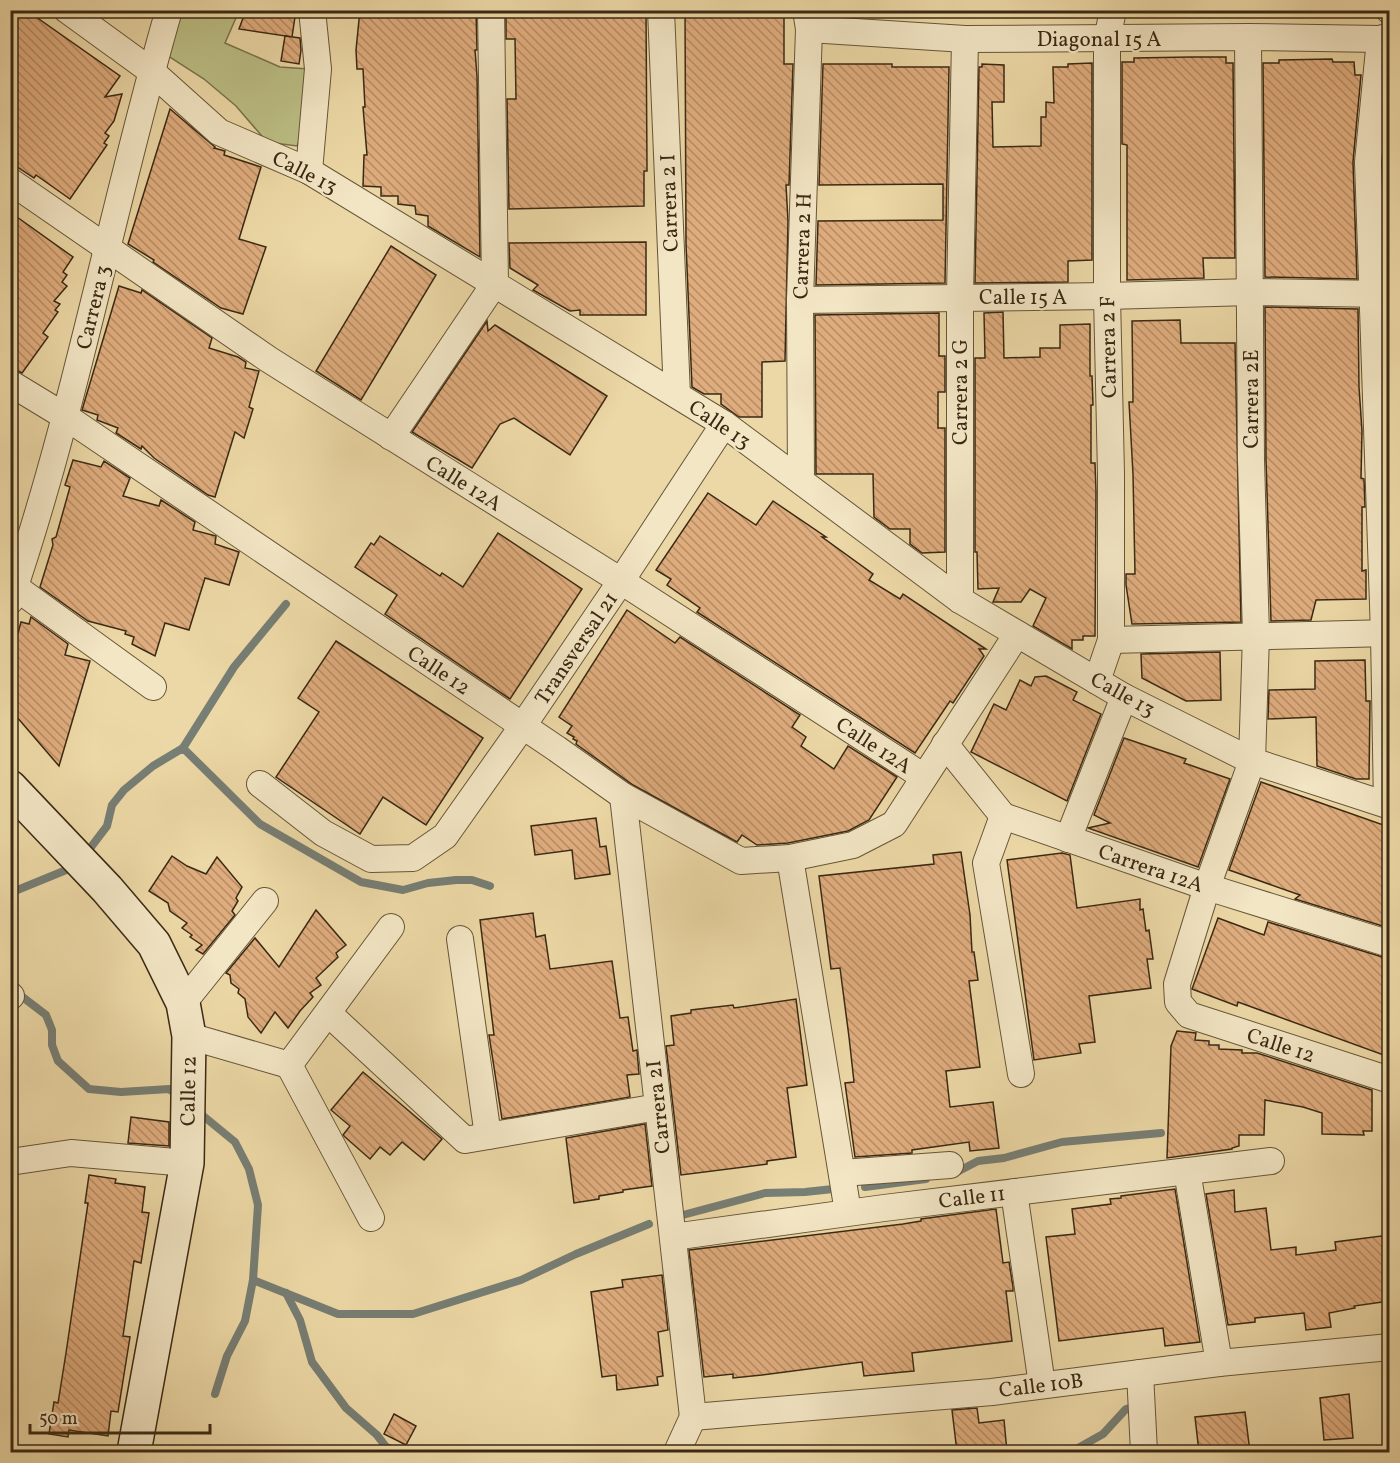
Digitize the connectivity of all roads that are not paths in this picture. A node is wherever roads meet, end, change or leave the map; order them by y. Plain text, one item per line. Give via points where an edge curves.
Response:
1 (67, 10) edge
2 (169, 10) edge
3 (312, 10) edge
4 (491, 10) edge
5 (661, 10) edge
6 (1113, 10) edge
7 (807, 20) edge
8 (1248, 37) junction
9 (1385, 37) edge
10 (965, 39) junction
11 (1107, 40) junction
12 (151, 71) junction
13 (309, 171) junction
14 (10, 181) edge
15 (108, 247) junction
16 (495, 283) junction
17 (1251, 292) junction
18 (1381, 294) edge
19 (1107, 296) junction
20 (960, 297) junction
21 (800, 300) junction
22 (10, 382) edge
23 (677, 395) junction
24 (66, 417) junction
25 (724, 424) junction
26 (392, 437) junction
27 (801, 481) junction
28 (621, 581) junction
29 (13, 594) edge
30 (960, 600) junction
31 (1387, 633) edge
32 (1017, 634) junction
33 (1256, 635) junction
34 (1111, 640) junction
35 (1097, 681) junction
36 (153, 687) dead end
37 (1124, 697) junction
38 (522, 727) junction
39 (945, 744) junction
40 (1252, 761) junction
41 (924, 777) junction
42 (260, 784) dead end
43 (10, 787) edge
44 (623, 796) junction
45 (1388, 805) edge
46 (1003, 816) junction
47 (1068, 839) junction
48 (790, 858) junction
49 (1208, 888) junction
50 (265, 901) dead end
51 (391, 927) dead end
52 (460, 939) dead end
53 (1389, 944) edge
54 (183, 1003) junction
55 (327, 1013) junction
56 (189, 1036) junction
57 (289, 1065) junction
58 (1021, 1074) dead end
59 (1389, 1080) edge
60 (658, 1107) junction
61 (488, 1136) junction
62 (1271, 1161) dead end
63 (10, 1162) edge
64 (187, 1163) junction
65 (950, 1165) dead end
66 (1187, 1171) junction
67 (842, 1173) junction
68 (1014, 1192) junction
69 (848, 1212) junction
70 (371, 1218) dead end
71 (673, 1237) junction
72 (1389, 1347) edge
73 (1219, 1363) junction
74 (1140, 1373) junction
75 (1042, 1385) junction
76 (693, 1418) junction
77 (134, 1452) edge
78 (677, 1452) edge
79 (1144, 1452) edge

1 - 12 street, Calle 13
2 - 12 street, Carrera 3
3 - 13 street via 318,69
4 - 16 street
5 - 23 street, Carrera 2 I
6 - 11 street, Carrera 2 F
7 - 10 street, Diagonal 15 A
7 - 21 street, Carrera 2 H
8 - 9 street, Diagonal 15 A
8 - 11 street, Diagonal 15 A
8 - 17 street, Carrera 2E
9 - 18 street via 1368,162
10 - 11 street, Diagonal 15 A
10 - 20 street, Carrera 2 G
11 - 19 street, Carrera 2 F
12 - 13 street, Calle 13 via 219,132
12 - 15 street, Carrera 3
13 - 16 street, Calle 13
14 - 15 street, Calle 12A
15 - 24 street, Carrera 3
15 - 26 street, Calle 12A via 268,359
16 - 23 street, Calle 13
16 - 26 street
17 - 18 street, Calle 15 A
17 - 19 street, Calle 15 A
17 - 33 street, Carrera 2E
18 - 31 street
19 - 20 street, Calle 15 A
19 - 34 street, Carrera 2 F
20 - 21 street, Calle 15 A
20 - 30 street, Carrera 2 G
21 - 27 street, Carrera 2 H
22 - 24 street, Calle 12
23 - 25 street, Calle 13
24 - 29 street, Carrera 3
24 - 38 street, Calle 12
25 - 27 street, Calle 13
25 - 28 street, Transversal 21
26 - 28 street, Calle 12A
27 - 30 street, Calle 13
28 - 38 street, Transversal 21
28 - 41 street, Calle 12A
29 - 36 street
30 - 32 street, Calle 13
31 - 33 street
31 - 45 street
32 - 35 street, Calle 13
32 - 39 street
33 - 34 street
33 - 40 street, Carrera 2E
34 - 35 street, Carrera 2 F
35 - 37 street, Calle 13
37 - 40 street, Calle 13
37 - 47 street
38 - 42 street, Transversal 21 via 445,836 413,858 371,859 323,832
38 - 44 street, Calle 12
39 - 41 street
39 - 46 street
40 - 45 street, Calle 13
40 - 49 street, Carrera 2E
41 - 48 street, Calle 12 via 894,824 853,845
43 - 54 main road, Calle 12 via 154,944
44 - 48 street, Calle 12 via 741,861
44 - 60 street, Carrera 2I
46 - 47 street, Carrera 12A
46 - 58 street via 986,863
47 - 49 street, Carrera 12A
48 - 67 street
49 - 53 street, Carrera 12A
49 - 59 street, Calle 12 via 1177,984 1178,1002 1189,1014
50 - 54 street
51 - 55 street
52 - 61 street
54 - 56 main road, Calle 12
55 - 57 street
55 - 61 street via 465,1140
56 - 57 street
56 - 64 main road, Calle 12
57 - 70 street
60 - 61 street
60 - 71 street, Carrera 2I
62 - 66 street, Calle 11
63 - 64 street via 71,1153
64 - 77 main road, Calle 12
65 - 67 street
66 - 68 street, Calle 11
66 - 73 street
67 - 69 street
68 - 69 street, Calle 11
68 - 75 street
69 - 71 street, Calle 11
71 - 76 street, Carrera 2I
72 - 73 street, Calle 10B
73 - 74 street, Calle 10B
74 - 75 street, Calle 10B
74 - 79 street
75 - 76 street, Calle 10B
76 - 78 street

